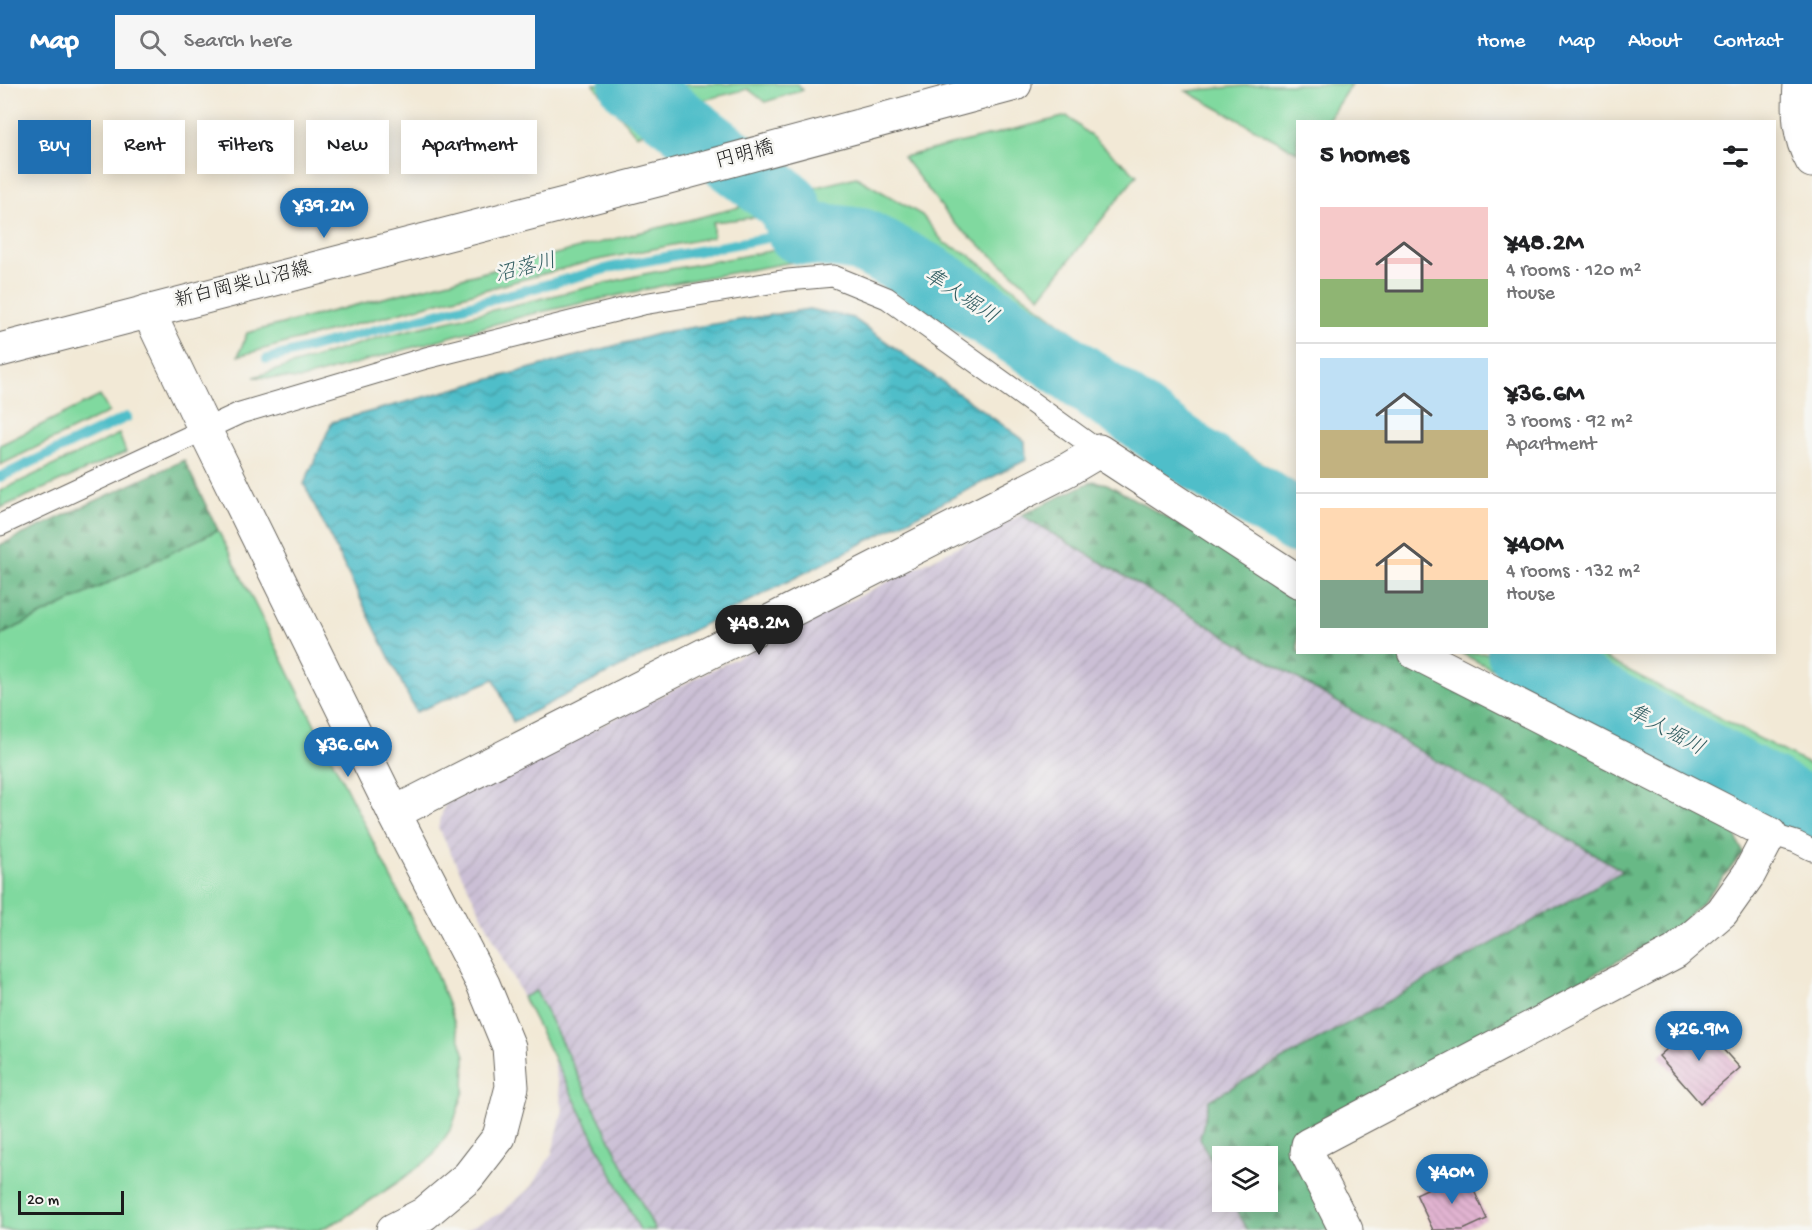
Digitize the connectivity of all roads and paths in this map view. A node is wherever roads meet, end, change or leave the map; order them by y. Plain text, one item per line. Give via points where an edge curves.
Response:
1 (1015, 84) edge
2 (1800, 84) edge
3 (1812, 161) edge
4 (661, 179) joint
5 (148, 310) junction
6 (0, 350) edge
7 (205, 430) junction
8 (1099, 451) junction
9 (0, 525) edge
10 (1296, 581) edge
11 (1418, 654) edge
12 (394, 813) junction
13 (1770, 834) junction
14 (1812, 850) edge
15 (393, 1230) edge
16 (1346, 1230) edge

1 - 4 street, 円明橋
2 - 3 street via 1797,116
4 - 5 street, 新白岡柴山沼線
5 - 6 street, 新白岡柴山沼線
5 - 7 street
7 - 8 lane via 240,413 426,358 643,304 832,276 887,298
7 - 9 lane
7 - 12 street
8 - 10 street
8 - 12 street
11 - 13 street
12 - 15 street via 483,984 509,1047 512,1087 499,1137 468,1177 424,1214
13 - 14 lane
13 - 16 street via 1749,874 1722,912 1675,952 1308,1145 1307,1154

